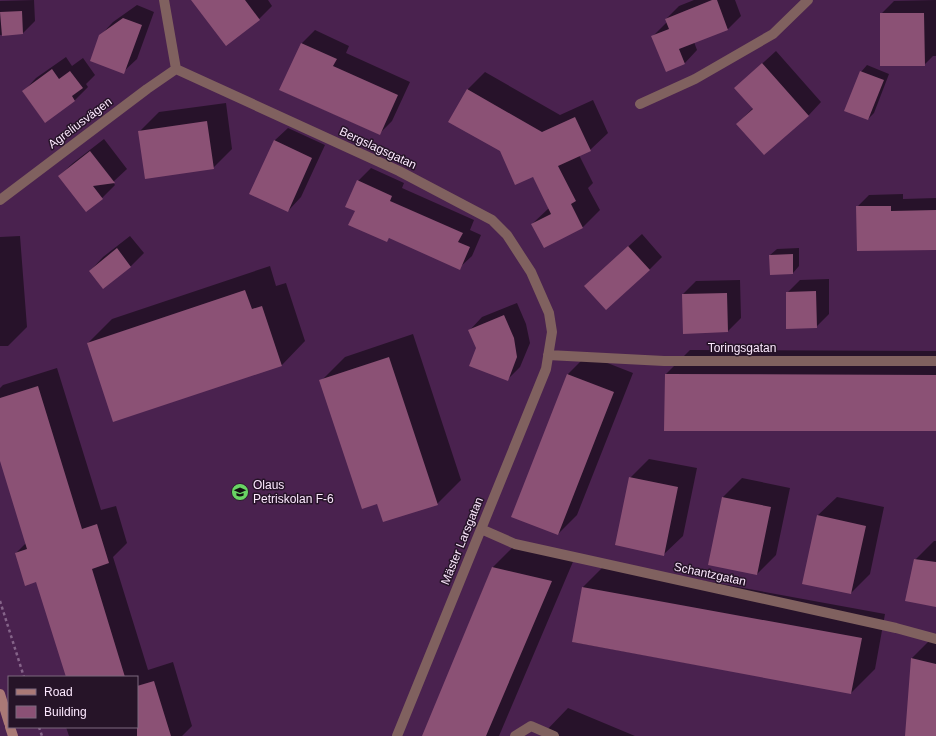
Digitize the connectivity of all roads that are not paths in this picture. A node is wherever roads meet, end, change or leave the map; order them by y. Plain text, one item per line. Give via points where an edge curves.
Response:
1 (164, 0) edge
2 (808, 0) edge
3 (176, 69) junction
4 (640, 104) dead end
5 (0, 200) edge
6 (548, 355) junction
7 (936, 361) edge
8 (481, 529) junction
9 (936, 639) edge
10 (0, 694) edge
11 (8, 720) edge
12 (396, 736) edge
13 (515, 736) edge
14 (554, 736) edge

1 - 3 street
2 - 4 street via 773,34 695,79
3 - 5 street, Agreliusvägen
3 - 6 street, Bergslagsgatan via 399,171 492,220 507,235 531,272 549,313 552,332
6 - 7 street, Toringsgatan via 664,361
6 - 8 street, Mäster Larsgatan via 546,368
8 - 9 street, Schantzgatan via 515,544
8 - 12 street, Mäster Larsgatan
10 - 11 street
13 - 14 street via 530,726

